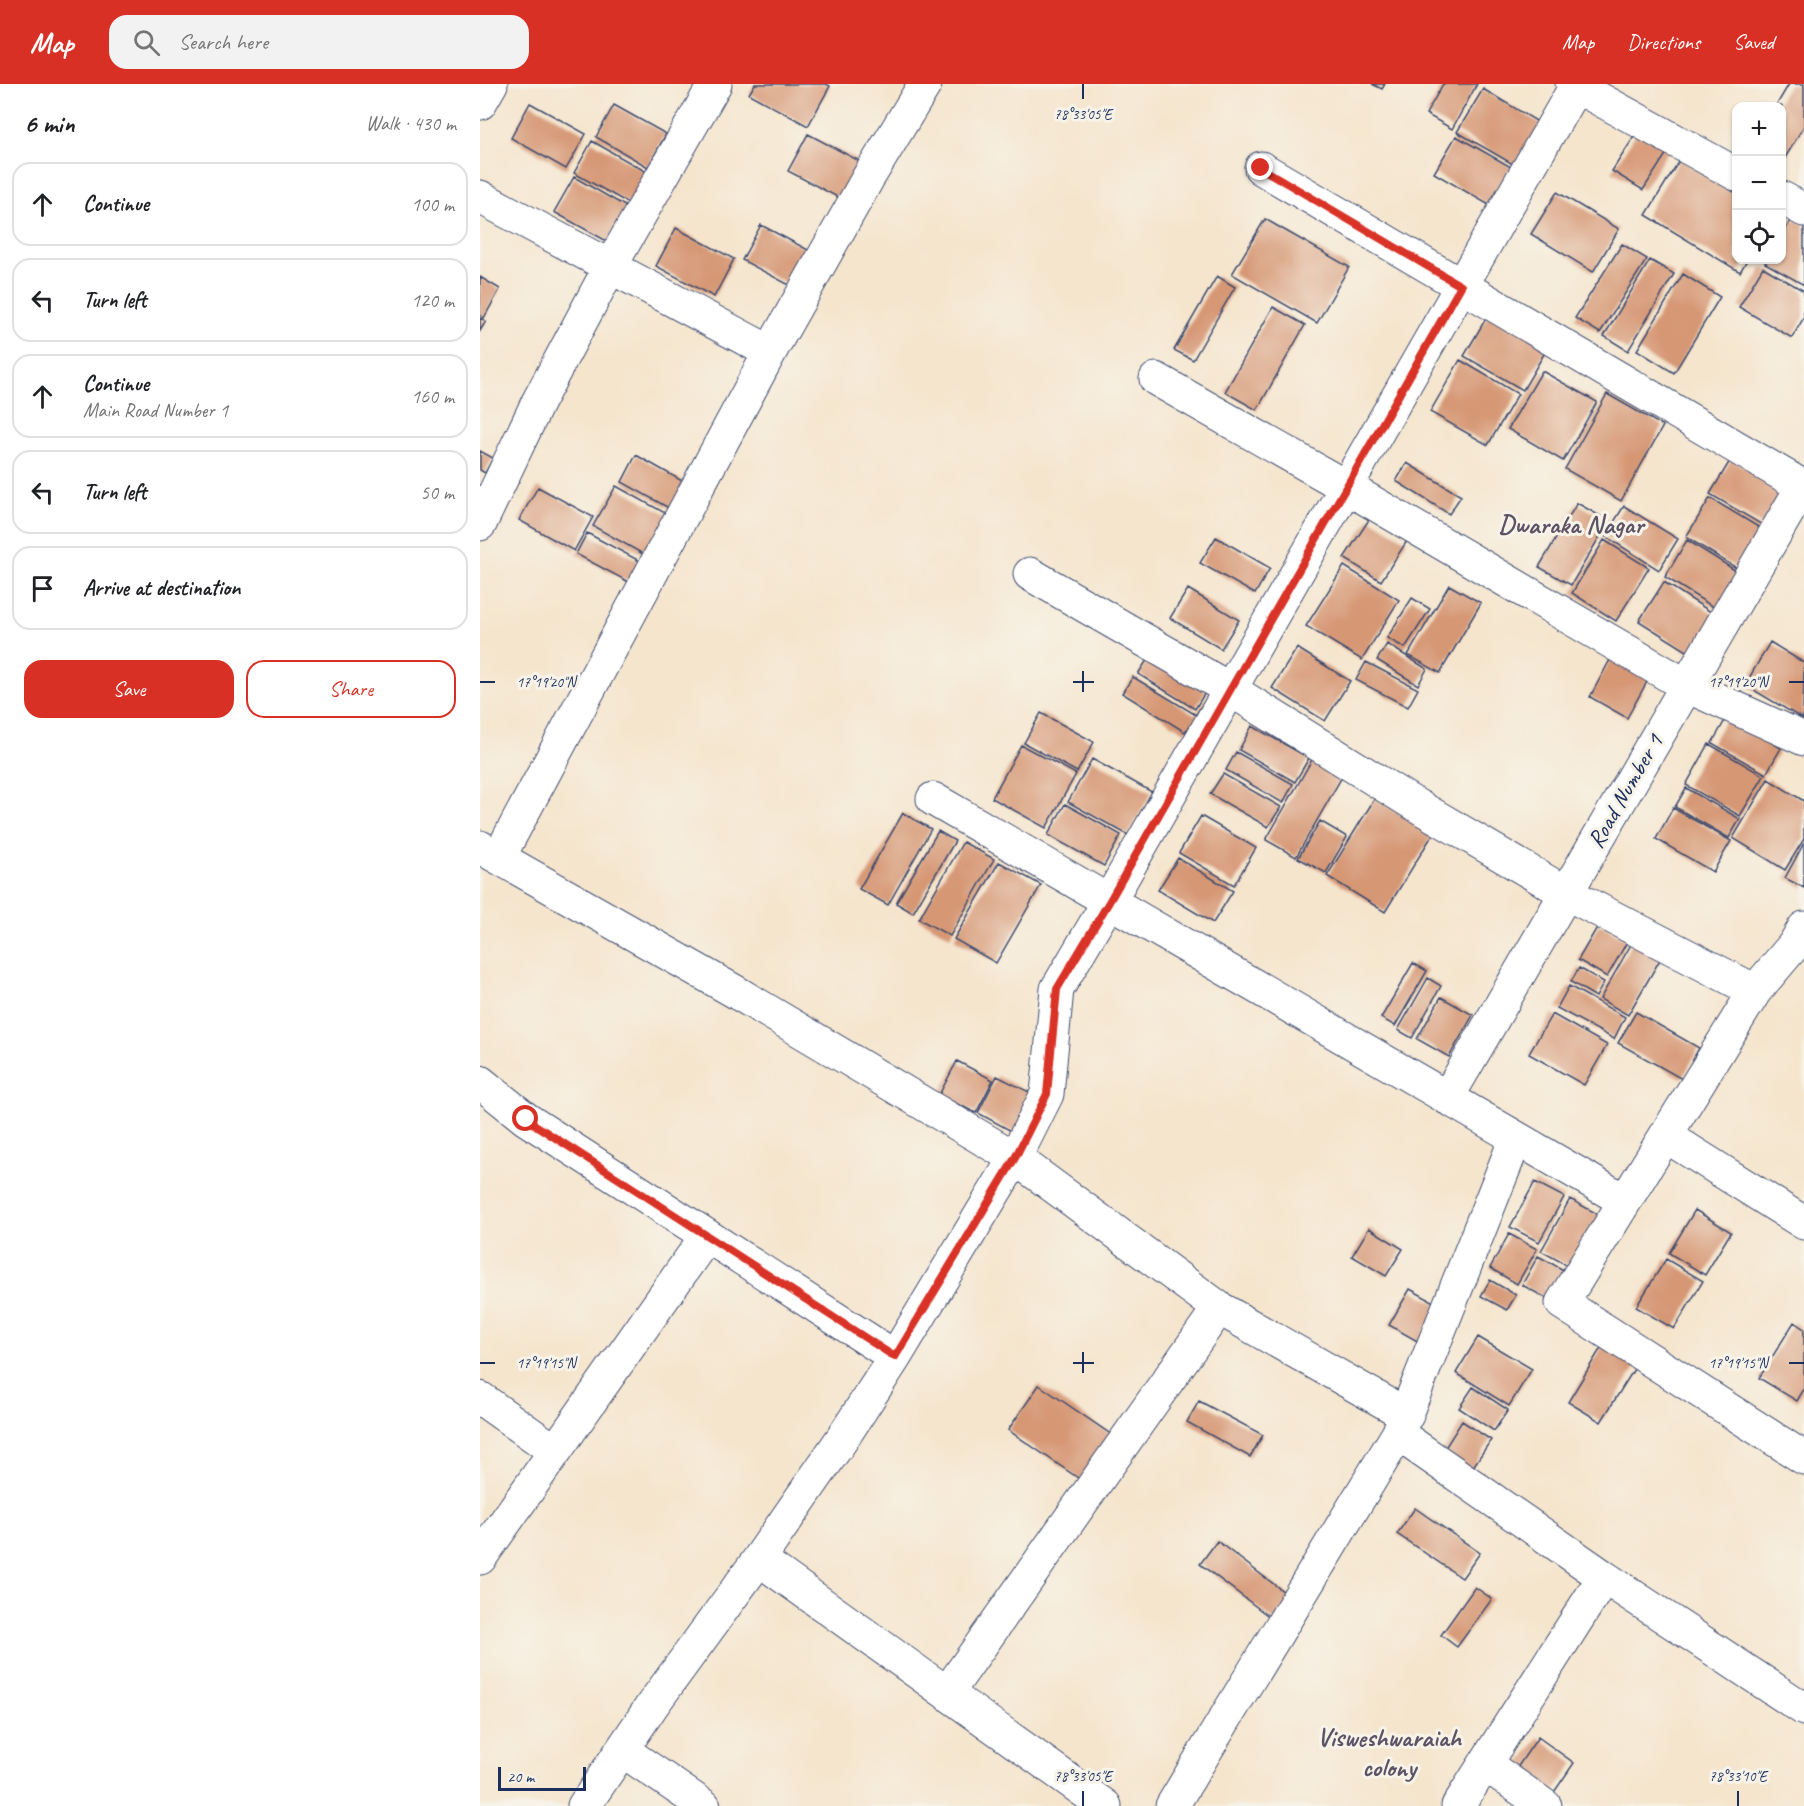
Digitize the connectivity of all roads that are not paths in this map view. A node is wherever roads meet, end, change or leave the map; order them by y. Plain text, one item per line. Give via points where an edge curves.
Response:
1 (490, 84) edge
2 (715, 84) edge
3 (925, 84) edge
4 (1575, 85) edge
5 (480, 103) edge
6 (1261, 168) dead end
7 (1732, 171) edge
8 (480, 197) edge
9 (1786, 200) edge
10 (1804, 210) edge
11 (610, 267) junction
12 (1461, 286) junction
13 (770, 352) junction
14 (1156, 380) dead end
15 (1804, 486) edge
16 (1347, 487) junction
17 (480, 524) edge
18 (1030, 574) dead end
19 (1687, 686) junction
20 (1231, 690) junction
21 (1804, 740) edge
22 (933, 799) dead end
23 (489, 852) edge
24 (1566, 893) junction
25 (1109, 902) junction
26 (1801, 941) edge
27 (1755, 991) junction
28 (480, 1082) edge
29 (1447, 1098) junction
30 (1665, 1136) junction
31 (1516, 1138) junction
32 (1015, 1158) junction
33 (1625, 1201) junction
34 (1804, 1223) edge
35 (706, 1237) junction
36 (1219, 1308) junction
37 (895, 1357) junction
38 (480, 1398) edge
39 (1402, 1425) junction
40 (555, 1451) junction
41 (1804, 1458) edge
42 (480, 1558) edge
43 (759, 1559) junction
44 (1604, 1577) junction
45 (947, 1693) junction
46 (1804, 1709) edge
47 (622, 1750) junction
48 (1485, 1764) junction
49 (584, 1806) edge
50 (704, 1806) edge
51 (1105, 1806) edge
52 (1172, 1806) edge
53 (1458, 1806) edge
54 (1545, 1806) edge

1 - 5 street
2 - 11 street
3 - 13 street
4 - 7 street
4 - 12 street
6 - 12 street
8 - 11 street
9 - 10 street
11 - 13 street
11 - 17 street via 538,402
12 - 15 street
12 - 16 street
13 - 23 street
14 - 16 street
15 - 19 street, Road Number 1
16 - 19 street
16 - 20 street
18 - 20 street
19 - 21 street
19 - 24 street, Road Number 1
20 - 24 street
20 - 25 street
22 - 25 street
23 - 32 street via 734,991
24 - 27 street
24 - 29 street, Road Number 1
25 - 29 street
25 - 32 street via 1057,989 1047,1094
26 - 27 street
27 - 30 street
28 - 35 street via 526,1119
29 - 31 street
30 - 33 street
30 - 34 street
31 - 33 street
31 - 39 street
32 - 36 street
32 - 37 street
33 - 41 street via 1562,1303
35 - 37 street
35 - 40 street
36 - 39 street
36 - 45 street
37 - 43 street
38 - 40 street
39 - 44 street
39 - 52 street
40 - 42 street
43 - 45 street
43 - 47 street
44 - 46 street
44 - 48 street
45 - 51 street
47 - 49 street
47 - 50 street
48 - 53 street
48 - 54 street

